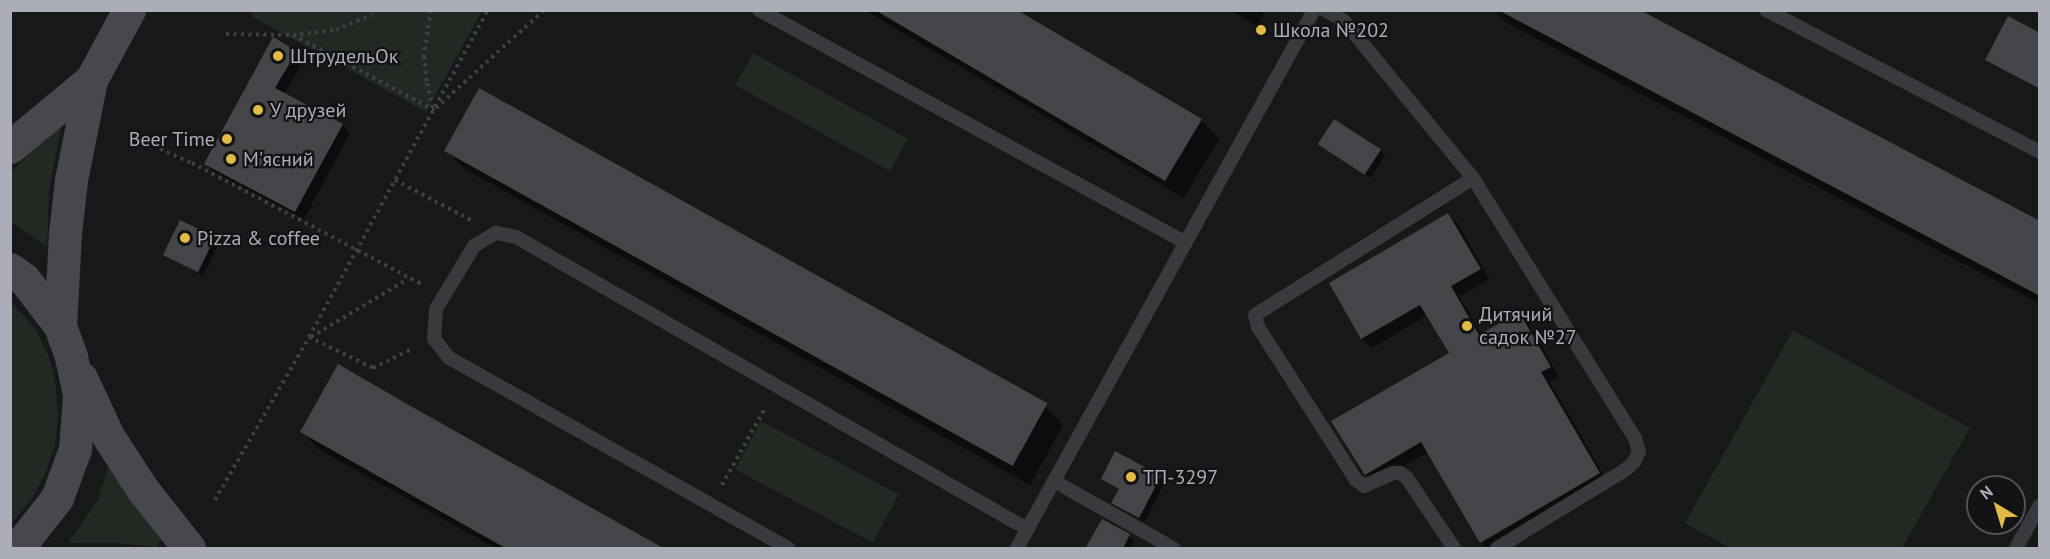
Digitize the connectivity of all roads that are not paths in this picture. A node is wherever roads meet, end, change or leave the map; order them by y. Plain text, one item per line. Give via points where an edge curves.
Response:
1 (129, 10) edge
2 (759, 10) edge
3 (1314, 10) edge
4 (1325, 10) edge
5 (1766, 10) edge
6 (91, 80) junction
7 (10, 147) edge
8 (2040, 152) edge
9 (1473, 178) junction
10 (1186, 243) junction
11 (10, 269) edge
12 (60, 326) junction
13 (71, 357) junction
14 (1054, 481) junction
15 (2040, 505) edge
16 (1027, 529) junction
17 (13, 549) edge
18 (189, 549) edge
19 (788, 549) edge
20 (1017, 549) edge
21 (1173, 549) edge
22 (1454, 549) edge
23 (1497, 549) edge
24 (2016, 549) edge

1 - 6 street
2 - 10 lane
3 - 10 lane
4 - 9 lane via 1344,21
5 - 8 lane
6 - 7 street
6 - 12 street via 64,233
9 - 22 lane via 1255,315 1258,327 1356,480 1364,486 1400,473
9 - 23 lane via 1635,438 1639,451 1625,470
10 - 14 lane
11 - 12 street via 24,279
12 - 13 street
13 - 17 street via 78,396 75,449 57,498
13 - 18 street via 108,436 143,490
14 - 16 lane
14 - 21 lane
15 - 24 lane
16 - 19 lane via 516,237 496,233 474,246 436,309 434,339 449,358
16 - 20 lane

